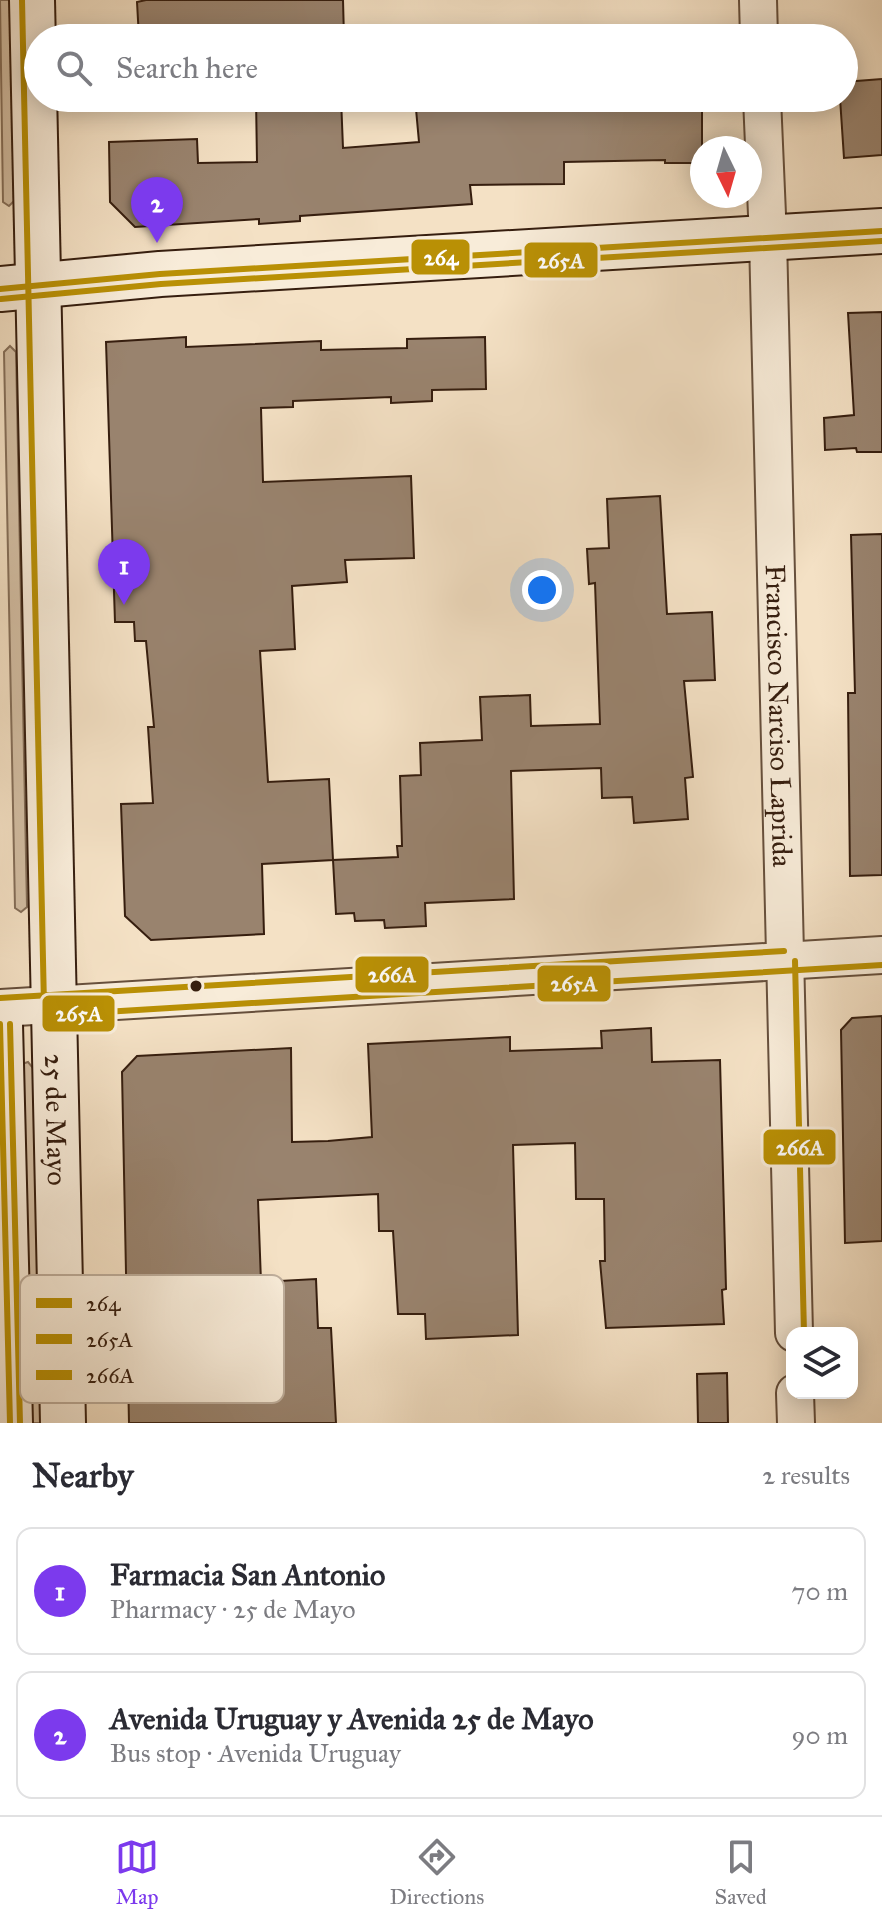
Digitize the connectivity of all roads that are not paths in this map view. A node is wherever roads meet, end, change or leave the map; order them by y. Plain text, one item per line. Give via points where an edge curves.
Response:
1 (32, 0) edge
2 (758, 0) edge
3 (31, 24) edge
4 (759, 24) edge
5 (27, 112) edge
6 (763, 112) edge
7 (882, 231) edge
8 (768, 238) junction
9 (19, 287) edge
10 (882, 955) edge
11 (785, 961) junction
12 (54, 1005) junction
13 (0, 1008) edge
14 (0, 1024) edge
15 (60, 1275) edge
16 (794, 1327) edge
17 (795, 1399) edge
18 (63, 1403) edge
19 (10, 1423) edge
20 (63, 1423) edge
21 (796, 1423) edge

1 - 3 main road, 25 de Mayo
2 - 4 street
5 - 9 main road, 25 de Mayo
6 - 8 street, Francisco Narciso Laprida
7 - 8 main road
8 - 9 main road
8 - 11 street, Francisco Narciso Laprida
9 - 12 main road, 25 de Mayo
10 - 11 street
11 - 12 street
11 - 16 street, Francisco Narciso Laprida
12 - 13 street
12 - 15 main road, 25 de Mayo
14 - 19 main road, 25 de Mayo
17 - 21 street
18 - 20 main road, 25 de Mayo

